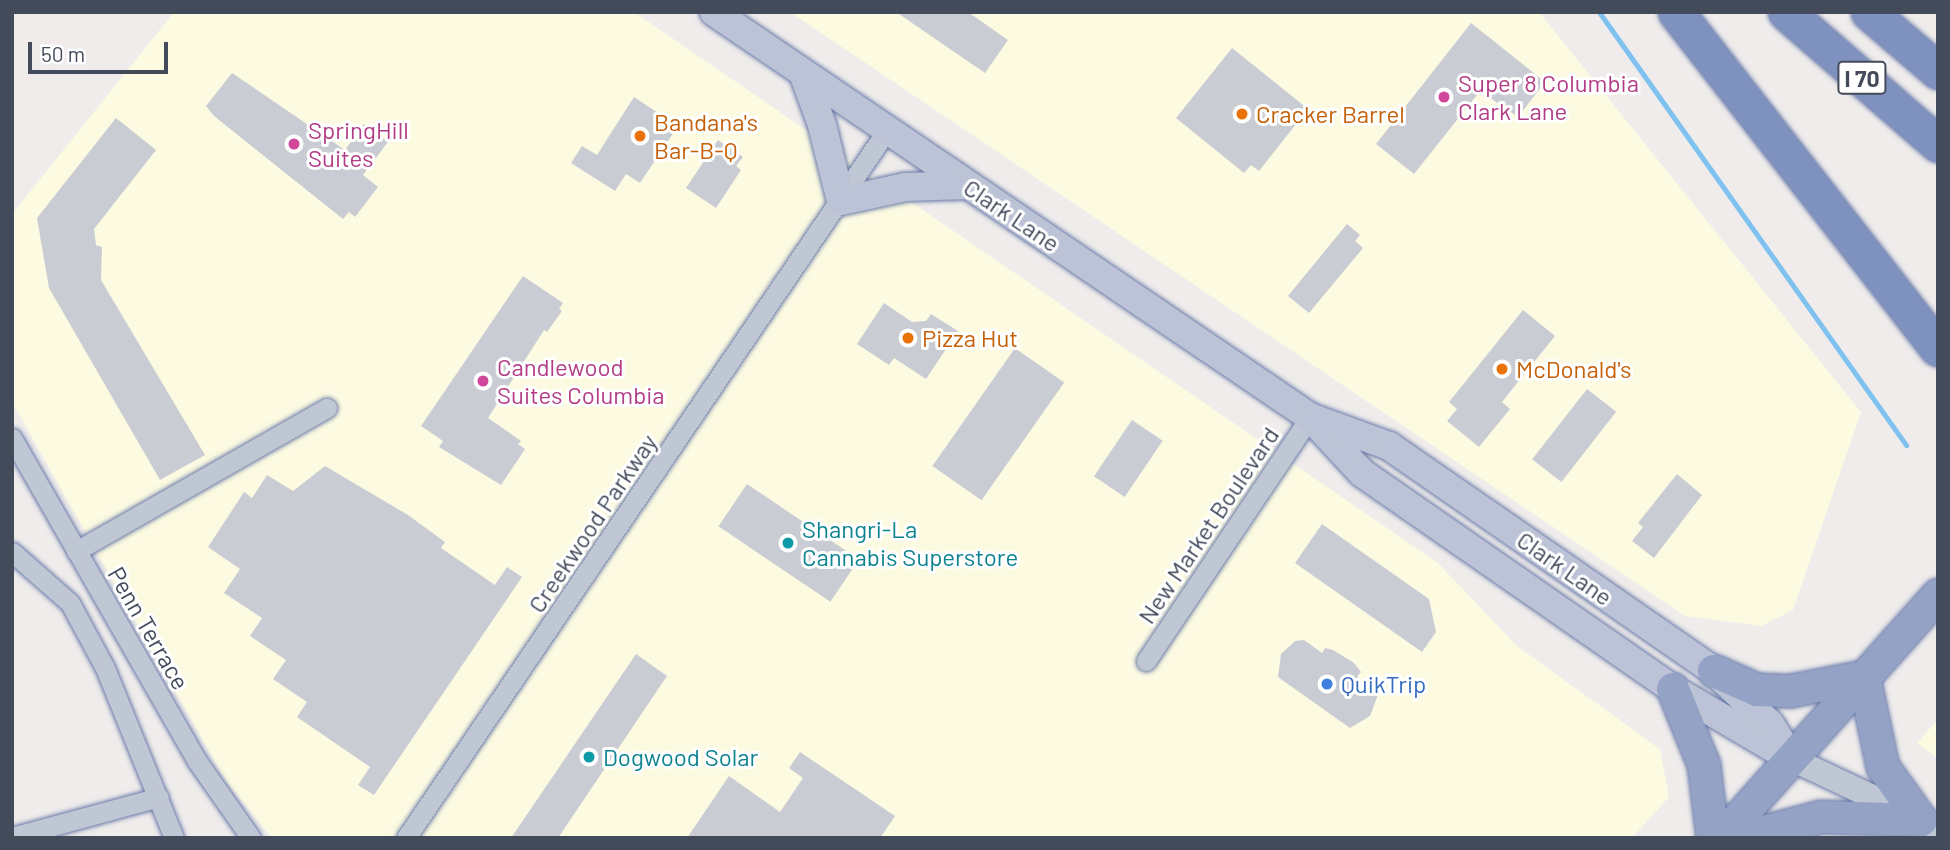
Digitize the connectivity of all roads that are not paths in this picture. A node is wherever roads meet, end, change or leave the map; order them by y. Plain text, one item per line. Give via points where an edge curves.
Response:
1 (714, 12) edge
2 (1676, 12) edge
3 (1786, 12) edge
4 (1869, 12) edge
5 (1938, 71) edge
6 (803, 73) junction
7 (887, 130) junction
8 (1938, 144) edge
9 (968, 185) junction
10 (841, 201) junction
11 (1938, 348) edge
12 (327, 408) dead end
13 (1310, 417) junction
14 (12, 438) edge
15 (76, 551) junction
16 (12, 552) edge
17 (1938, 596) edge
18 (1146, 661) dead end
19 (1714, 671) junction
20 (1864, 677) junction
21 (1673, 689) junction
22 (1792, 759) junction
23 (159, 797) junction
24 (1930, 824) edge
25 (12, 837) edge
26 (174, 838) edge
27 (251, 838) edge
28 (406, 838) edge
29 (1713, 838) edge
30 (1721, 838) edge
31 (1741, 838) edge

1 - 6 main road, Clark Lane
2 - 11 highway
3 - 8 highway, I 70
4 - 5 highway, I 70
6 - 7 main road, Clark Lane
6 - 10 main road
7 - 9 main road, Clark Lane
7 - 10 street, Creekwood Parkway
9 - 10 main road via 906,187
9 - 13 main road, Clark Lane
10 - 28 street, Creekwood Parkway
12 - 15 street
13 - 18 street, New Market Boulevard
13 - 19 main road, Clark Lane via 1389,446
13 - 21 main road, Clark Lane via 1362,473
14 - 15 street, Penn Terrace
15 - 27 street, Penn Terrace via 197,761
16 - 23 street via 70,603 105,668
17 - 20 highway
19 - 20 highway via 1757,690 1791,691
19 - 22 main road, Clark Lane via 1770,723
20 - 22 highway
20 - 24 highway via 1883,767
21 - 22 main road, Clark Lane
21 - 29 highway via 1704,765
22 - 24 street, Clark Lane
22 - 30 highway
23 - 25 street
23 - 26 street
24 - 31 highway via 1821,817

